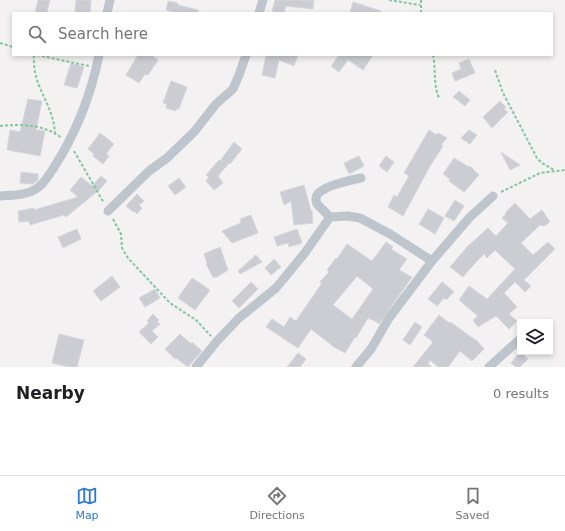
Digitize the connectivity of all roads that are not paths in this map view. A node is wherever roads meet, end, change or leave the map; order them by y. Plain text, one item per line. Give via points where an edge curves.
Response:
1 (110, 0) edge
2 (263, 0) edge
3 (107, 12) edge
4 (259, 12) edge
5 (99, 56) edge
6 (246, 56) edge
7 (361, 178) dead end
8 (0, 196) edge
9 (493, 196) road end
10 (108, 211) road end
11 (330, 217) junction
12 (432, 261) junction
13 (517, 342) edge
14 (196, 367) edge
15 (356, 367) edge
16 (489, 367) edge

1 - 3 street
2 - 4 street
5 - 8 street via 86,99 68,143 44,183 36,190 24,194
6 - 10 street via 233,88 216,104 194,132 167,158 148,171
7 - 11 street via 332,186 316,196 317,204
9 - 12 street via 470,217
11 - 12 street via 360,218
11 - 14 street via 276,288 239,318
12 - 15 street
13 - 16 street

